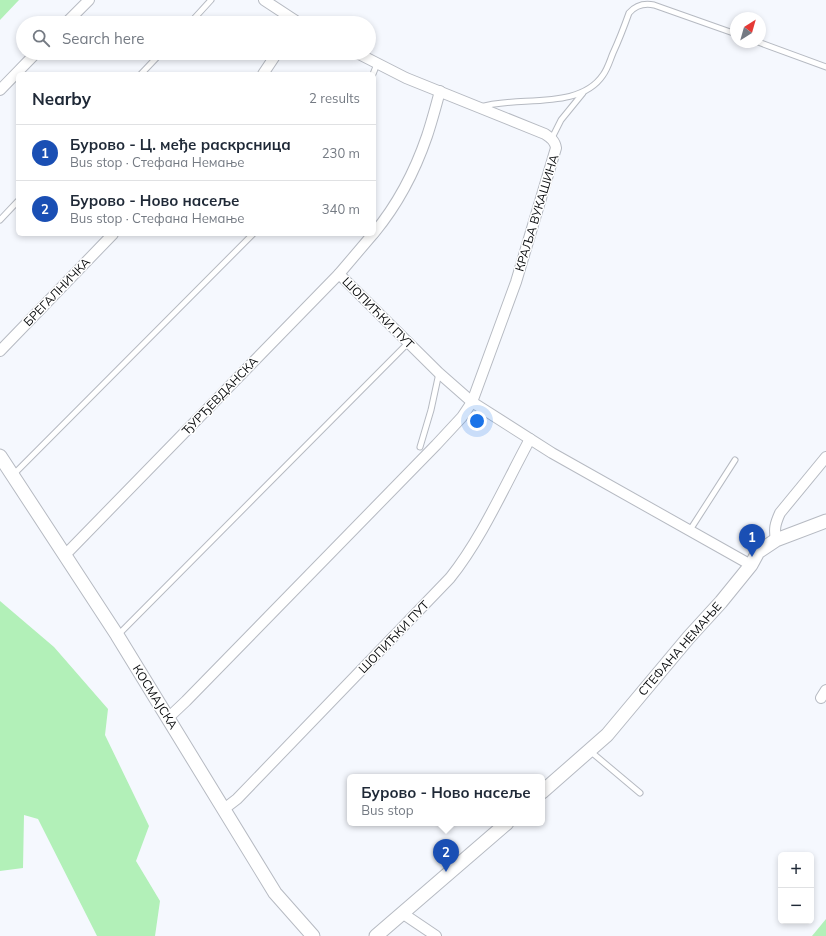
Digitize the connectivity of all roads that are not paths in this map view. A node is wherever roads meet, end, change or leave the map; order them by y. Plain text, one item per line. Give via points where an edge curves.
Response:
1 (89, 0) edge
2 (211, 0) edge
3 (264, 0) edge
4 (73, 16) edge
5 (196, 16) edge
6 (287, 16) edge
7 (730, 32) edge
8 (766, 45) edge
9 (29, 60) edge
10 (154, 60) edge
11 (272, 60) edge
12 (369, 60) edge
13 (377, 64) junction
14 (826, 67) edge
15 (18, 72) edge
16 (143, 72) edge
17 (264, 72) edge
18 (374, 72) edge
19 (16, 74) edge
20 (0, 90) edge
21 (440, 91) junction
22 (583, 92) junction
23 (479, 107) junction
24 (552, 138) junction
25 (16, 203) edge
26 (0, 220) edge
27 (376, 231) edge
28 (111, 236) edge
29 (251, 236) edge
30 (371, 236) edge
31 (339, 274) junction
32 (408, 343) junction
33 (0, 351) edge
34 (439, 373) junction
35 (472, 402) junction
36 (530, 439) junction
37 (420, 447) dead end
38 (0, 456) edge
39 (826, 457) edge
40 (734, 460) dead end
41 (13, 475) junction
42 (826, 521) edge
43 (689, 531) junction
44 (776, 540) junction
45 (65, 555) junction
46 (751, 565) junction
47 (117, 635) junction
48 (168, 718) junction
49 (590, 751) junction
50 (545, 789) edge
51 (640, 793) dead end
52 (224, 809) junction
53 (503, 826) edge
54 (402, 913) junction
55 (313, 936) edge
56 (376, 936) edge
57 (436, 936) edge

1 - 4 street
2 - 5 lane
3 - 6 street
7 - 22 lane via 654,4 639,5 630,13 604,74
8 - 14 lane
9 - 15 street
10 - 16 lane
11 - 17 street
12 - 13 street, КРАЉА ВУКАШИНА
13 - 18 lane
13 - 21 street, КРАЉА ВУКАШИНА
19 - 20 street
21 - 23 street, КРАЉА ВУКАШИНА
21 - 27 street, ЂУРЂЕВДАНСКА via 427,136 404,190 388,217
22 - 23 lane via 562,98 491,103
22 - 24 lane via 561,120
23 - 24 street, КРАЉА ВУКАШИНА
24 - 35 street, КРАЉА ВУКАШИНА via 556,148 532,233
25 - 26 lane
28 - 33 street, БРЕГАЛНИЧКА
29 - 41 lane
30 - 31 street, ЂУРЂЕВДАНСКА
31 - 32 street, ШОПИЋКИ ПУТ
31 - 45 street, ЂУРЂЕВДАНСКА
32 - 34 street, ШОПИЋКИ ПУТ
32 - 47 lane
34 - 35 street, ШОПИЋКИ ПУТ
34 - 37 lane
35 - 36 street, ШОПИЋКИ ПУТ
35 - 48 street, КРАЉА ВУКАШИНА via 436,445
36 - 43 street, ШОПИЋКИ ПУТ
36 - 52 street, ШОПИЋКИ ПУТ via 481,532 450,578
38 - 41 street, КОСМАЈСКА
39 - 44 street via 780,514 775,523
40 - 43 lane
41 - 45 street, КОСМАЈСКА
42 - 44 street, СТЕФАНА НЕМАЊЕ
43 - 46 street, ШОПИЋКИ ПУТ
44 - 46 street, СТЕФАНА НЕМАЊЕ via 758,552
45 - 47 street, КОСМАЈСКА
46 - 49 street, СТЕФАНА НЕМАЊЕ via 607,735
47 - 48 street, КОСМАЈСКА
48 - 52 street, КОСМАЈСКА
49 - 50 street, СТЕФАНА НЕМАЊЕ
49 - 51 lane
52 - 55 street, КОСМАЈСКА via 276,893
53 - 54 street
54 - 56 street
54 - 57 street

